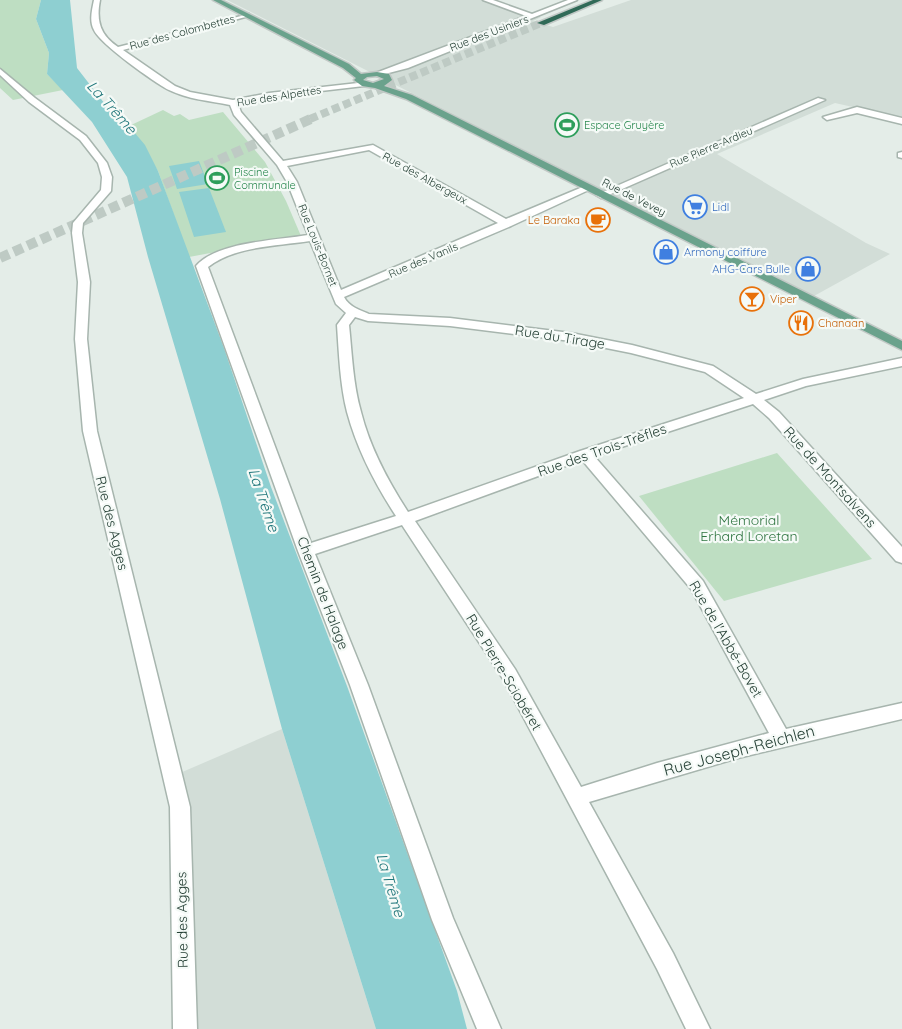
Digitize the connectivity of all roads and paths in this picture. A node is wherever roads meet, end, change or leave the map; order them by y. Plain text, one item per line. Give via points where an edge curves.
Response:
1 (97, 0) edge
2 (216, 0) edge
3 (486, 0) edge
4 (574, 0) edge
5 (599, 0) edge
6 (528, 8) dead end
7 (519, 12) junction
8 (247, 16) junction
9 (532, 16) junction
10 (541, 23) tunnel mouth
11 (116, 50) junction
12 (346, 66) junction
13 (405, 66) junction
14 (0, 71) edge
15 (375, 74) junction
16 (362, 80) junction
17 (387, 80) junction
18 (375, 85) junction
19 (408, 97) junction
20 (821, 100) dead end
21 (233, 104) junction
22 (827, 117) dead end
23 (896, 121) edge
24 (902, 125) edge
25 (282, 164) junction
26 (588, 188) junction
27 (600, 195) junction
28 (507, 224) junction
29 (314, 237) junction
30 (338, 296) junction
31 (353, 312) junction
32 (902, 346) edge
33 (902, 362) edge
34 (756, 400) junction
35 (585, 454) junction
36 (407, 519) junction
37 (306, 552) junction
38 (902, 557) edge
39 (902, 711) edge
40 (782, 737) junction
41 (577, 797) junction
42 (186, 1029) edge
43 (489, 1029) edge
44 (698, 1029) edge

1 - 11 street, Rue des Alpettes via 94,14 97,30
2 - 8 main road, Rue de Vevey
3 - 7 street
4 - 9 street, Rue des Usiniers
5 - 10 highway
6 - 7 street
7 - 9 street
8 - 11 street, Rue des Colombettes
8 - 12 main road, Rue de Vevey
9 - 13 street, Rue des Usiniers
11 - 21 street, Rue des Alpettes via 172,88
12 - 15 main road, Rue de Vevey
12 - 16 main road, Rue de Vevey
13 - 15 street, Rue des Usiniers
13 - 17 street, Rue des Usiniers
14 - 42 street, Rue des Agges via 98,153 108,184 106,191 78,223 77,232 84,282 82,340 90,431 180,807
15 - 16 main road
15 - 17 main road, Rue de Vevey
16 - 18 main road, Rue de Vevey
16 - 21 street, Rue des Alpettes
17 - 18 main road, Rue de Vevey
17 - 19 main road, Rue de Vevey
18 - 19 main road, Rue de Vevey
19 - 26 main road, Rue de Vevey
20 - 27 street, Rue Pierre-Ardieu
21 - 25 street, Rue Louis-Bornet via 237,113
22 - 23 street via 846,113
23 - 24 street
25 - 28 street, Rue des Albergeux via 370,147
25 - 29 street, Rue Louis-Bornet
26 - 27 main road, Rue de Vevey
26 - 28 street, Rue des Vanils
27 - 32 main road, Rue de Vevey
28 - 30 street, Rue des Vanils
29 - 30 street, Rue Louis-Bornet
29 - 37 street, Chemin de Halage via 226,252 207,260 202,266
30 - 31 street, Rue Louis-Bornet via 342,304
31 - 34 street, Rue du Tirage via 368,317 450,322 571,337 632,349 709,369
31 - 36 street, Rue Pierre-Sciobéret via 343,325 354,414 374,465
33 - 34 street, Rue des Trois-Trèfles via 803,383
34 - 35 street, Rue des Trois-Trèfles
34 - 38 street, Rue de Montsalvens via 774,415
35 - 36 street, Rue des Trois-Trèfles
35 - 40 street, Rue de l'Abbé-Bovet via 697,585
36 - 37 street, Rue des Trois-Trèfles
36 - 41 street, Rue Pierre-Sciobéret via 508,674
37 - 43 street, Chemin de Halage via 359,685 442,920
39 - 40 street, Rue Joseph-Reichlen
40 - 41 street, Rue Joseph-Reichlen
41 - 44 street, Rue Pierre-Sciobéret

